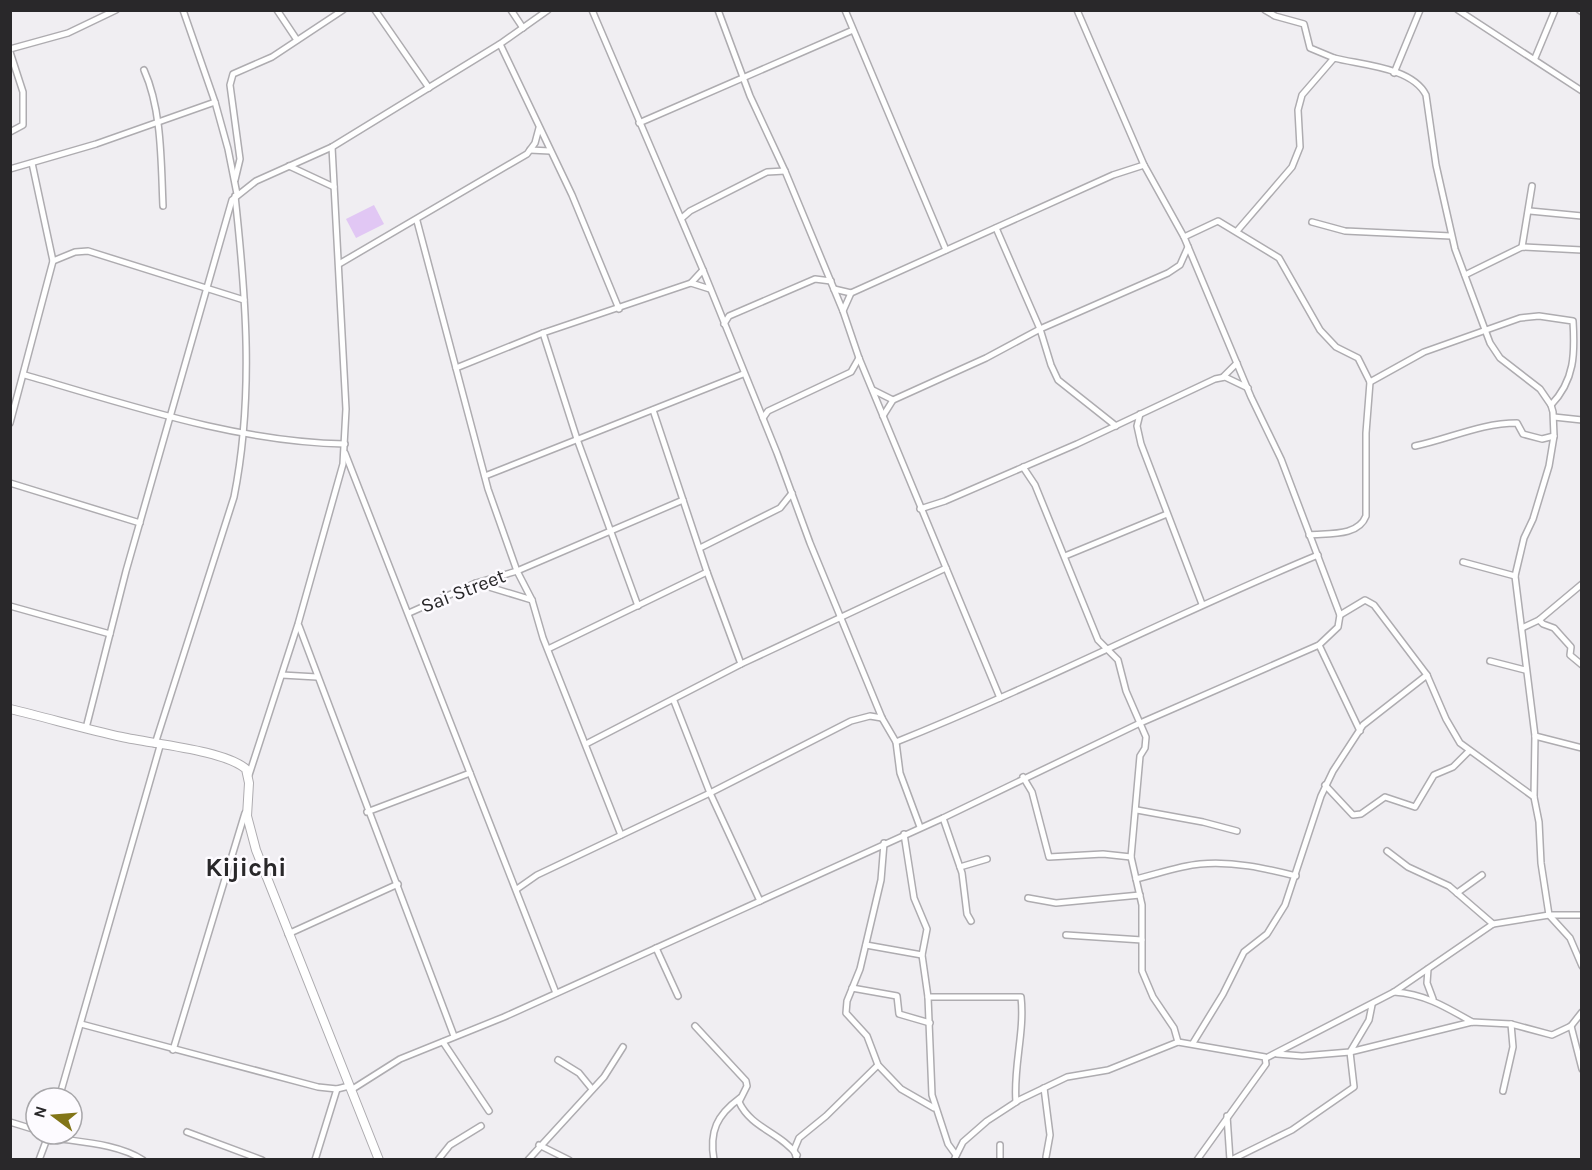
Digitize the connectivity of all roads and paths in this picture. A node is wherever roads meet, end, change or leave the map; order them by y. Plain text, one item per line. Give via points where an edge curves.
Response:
1 (116, 10) edge
2 (277, 10) edge
3 (343, 10) edge
4 (375, 10) edge
5 (511, 10) edge
6 (548, 10) edge
7 (592, 10) edge
8 (718, 10) edge
9 (845, 10) edge
10 (1077, 10) edge
11 (1265, 10) edge
12 (1420, 10) edge
13 (1458, 10) edge
14 (1555, 10) edge
15 (183, 11) edge
16 (523, 28) junction
17 (853, 30) junction
18 (297, 40) junction
19 (500, 44) junction
20 (10, 50) edge
21 (1334, 58) junction
22 (1535, 58) junction
23 (144, 69) dead end
24 (1394, 73) junction
25 (745, 77) junction
26 (429, 88) junction
27 (1581, 91) edge
28 (215, 102) junction
29 (156, 122) junction
30 (639, 123) junction
31 (539, 127) junction
32 (10, 132) edge
33 (332, 147) junction
34 (530, 150) junction
35 (550, 151) junction
36 (32, 163) junction
37 (1144, 165) junction
38 (289, 166) junction
39 (10, 168) edge
40 (785, 171) junction
41 (235, 180) junction
42 (1532, 186) dead end
43 (334, 187) junction
44 (236, 195) junction
45 (163, 206) dead end
46 (1530, 211) junction
47 (1581, 216) edge
48 (682, 218) junction
49 (417, 221) junction
50 (1312, 222) dead end
51 (996, 228) junction
52 (1237, 231) junction
53 (1451, 236) junction
54 (1184, 237) junction
55 (1188, 247) junction
56 (1522, 247) junction
57 (946, 250) junction
58 (1581, 250) edge
59 (53, 261) junction
60 (339, 264) junction
61 (703, 270) junction
62 (1465, 275) junction
63 (831, 281) junction
64 (691, 283) junction
65 (206, 288) junction
66 (710, 289) junction
67 (834, 289) junction
68 (851, 293) junction
69 (244, 300) junction
70 (619, 309) junction
71 (843, 311) junction
72 (724, 324) junction
73 (1040, 329) junction
74 (1486, 331) junction
75 (543, 333) junction
76 (1581, 354) edge
77 (1574, 356) junction
78 (859, 358) junction
79 (1237, 363) junction
80 (456, 368) junction
81 (851, 372) junction
82 (743, 374) junction
83 (25, 375) junction
84 (866, 376) junction
85 (1223, 377) junction
86 (1370, 382) junction
87 (1248, 388) junction
88 (872, 390) junction
89 (892, 400) junction
90 (1551, 405) junction
91 (653, 410) junction
92 (1140, 414) junction
93 (169, 416) junction
94 (883, 416) junction
95 (1554, 417) junction
96 (763, 418) junction
97 (1581, 420) edge
98 (10, 423) edge
99 (1116, 426) junction
100 (245, 432) junction
101 (1554, 436) junction
102 (577, 439) junction
103 (345, 444) junction
104 (1415, 446) dead end
105 (344, 452) junction
106 (1023, 466) junction
107 (485, 476) junction
108 (10, 483) edge
109 (792, 492) junction
110 (683, 500) junction
111 (920, 508) junction
112 (1167, 514) junction
113 (140, 523) junction
114 (610, 530) junction
115 (1309, 535) junction
116 (700, 548) junction
117 (1318, 555) junction
118 (1065, 556) junction
119 (1464, 562) dead end
120 (946, 568) junction
121 (517, 570) junction
122 (707, 572) junction
123 (1515, 576) junction
124 (476, 582) junction
125 (1581, 584) edge
126 (532, 600) junction
127 (1202, 604) junction
128 (10, 606) edge
129 (638, 606) junction
130 (409, 613) junction
131 (1340, 615) junction
132 (843, 618) junction
133 (1539, 620) junction
134 (298, 624) junction
135 (1522, 628) junction
136 (110, 634) junction
137 (1318, 645) junction
138 (1107, 648) junction
139 (548, 649) junction
140 (1490, 661) dead end
141 (741, 664) junction
142 (1581, 665) edge
143 (1526, 670) junction
144 (282, 675) junction
145 (1427, 675) junction
146 (317, 677) junction
147 (1000, 698) junction
148 (674, 701) junction
149 (10, 708) edge
150 (882, 718) junction
151 (1138, 724) junction
152 (86, 728) junction
153 (1360, 730) junction
154 (1534, 736) junction
155 (896, 742) junction
156 (586, 744) junction
157 (158, 745) junction
158 (1581, 748) edge
159 (1469, 751) junction
160 (470, 773) junction
161 (249, 775) junction
162 (1023, 777) junction
163 (1325, 785) junction
164 (710, 793) junction
165 (1534, 797) junction
166 (247, 808) junction
167 (1137, 810) junction
168 (367, 812) junction
169 (943, 818) junction
170 (920, 827) junction
171 (1238, 831) dead end
172 (904, 834) junction
173 (621, 835) junction
174 (884, 843) junction
175 (1387, 851) dead end
176 (1131, 857) junction
177 (987, 859) dead end
178 (960, 867) junction
179 (1482, 875) dead end
180 (1296, 876) junction
181 (1136, 879) junction
182 (398, 884) junction
183 (517, 890) junction
184 (1457, 892) junction
185 (1140, 895) junction
186 (1028, 898) dead end
187 (760, 901) junction
188 (1549, 915) junction
189 (1581, 915) edge
190 (971, 921) dead end
191 (1493, 924) junction
192 (288, 934) junction
193 (1066, 935) dead end
194 (1142, 940) junction
195 (866, 945) junction
196 (656, 948) junction
197 (922, 955) junction
198 (1581, 966) edge
199 (1428, 969) junction
200 (852, 988) junction
201 (1394, 992) junction
202 (556, 993) junction
203 (678, 996) dead end
204 (928, 997) junction
205 (1433, 1000) junction
206 (1372, 1005) junction
207 (1581, 1012) edge
208 (1472, 1022) junction
209 (930, 1023) junction
210 (81, 1024) junction
211 (1511, 1024) junction
212 (695, 1026) dead end
213 (1571, 1026) junction
214 (454, 1036) junction
215 (442, 1042) junction
216 (1178, 1042) junction
217 (1193, 1043) junction
218 (623, 1047) dead end
219 (172, 1050) junction
220 (1350, 1052) junction
221 (1276, 1053) junction
222 (1266, 1058) junction
223 (1580, 1058) edge
224 (558, 1060) dead end
225 (878, 1065) junction
226 (1581, 1069) edge
227 (63, 1086) edge
228 (350, 1088) junction
229 (1044, 1088) junction
230 (337, 1089) junction
231 (592, 1089) junction
232 (1503, 1091) dead end
233 (740, 1098) junction
234 (1017, 1102) junction
235 (935, 1109) junction
236 (489, 1111) dead end
237 (1227, 1116) junction
238 (481, 1126) dead end
239 (187, 1132) dead end
240 (84, 1143) edge
241 (539, 1145) junction
242 (1000, 1146) dead end
243 (797, 1157) edge
244 (955, 1157) edge
245 (1046, 1157) dead end
246 (142, 1160) edge
247 (262, 1160) edge
248 (315, 1160) edge
249 (379, 1160) edge
250 (438, 1160) edge
251 (528, 1160) edge
252 (569, 1160) edge
253 (714, 1160) edge
254 (1000, 1160) edge
255 (1197, 1160) edge
256 (1230, 1160) edge

1 - 20 street via 68,33
2 - 18 street
3 - 18 street
4 - 26 street
5 - 16 street
6 - 16 street
7 - 30 street
8 - 25 street
9 - 17 street
10 - 37 street
11 - 21 street via 1304,24 1310,48
12 - 24 street
13 - 22 street
14 - 22 street
15 - 28 street
16 - 19 street
17 - 25 street
17 - 57 street
18 - 41 street via 272,57 238,70 231,78 240,159
19 - 26 street
19 - 31 street
20 - 32 street via 25,102 23,125
21 - 24 street
21 - 52 street via 1302,95 1298,111 1300,147 1292,167
22 - 27 street
23 - 29 street
24 - 53 street via 1417,82 1426,95
25 - 30 street
25 - 40 street
26 - 33 street
28 - 29 street
28 - 41 street
29 - 36 street
29 - 45 street
30 - 48 street
31 - 34 street
31 - 35 street
33 - 38 street
33 - 43 street
34 - 35 street
34 - 49 street
35 - 70 street
36 - 39 street
36 - 59 street
37 - 51 street
37 - 54 street
38 - 43 street
38 - 44 street
40 - 48 street via 767,172
40 - 63 street
41 - 44 street
42 - 46 street
43 - 60 street
44 - 65 street via 226,214
44 - 69 street
46 - 47 street
46 - 56 street
48 - 61 street
49 - 60 street
49 - 80 street
50 - 53 street via 1345,231
51 - 57 street
51 - 73 street
52 - 54 street via 1218,221
52 - 86 street via 1279,258 1320,330 1336,347 1358,358
53 - 62 street
54 - 55 street
55 - 73 street via 1180,265 1168,273
55 - 79 street
56 - 58 street
56 - 62 street
57 - 68 street
59 - 65 street via 88,251
59 - 83 street
60 - 103 street
61 - 64 street
61 - 66 street
62 - 74 street
63 - 67 street
63 - 72 street via 815,279 729,316
64 - 66 street
64 - 70 street
65 - 69 street
65 - 93 street
66 - 72 street
67 - 68 street
67 - 71 street
68 - 71 street
69 - 100 street
70 - 75 street
71 - 78 street
72 - 82 street
73 - 89 street
73 - 99 street via 1058,380
74 - 77 street via 1520,318 1563,317 1573,321
74 - 86 street via 1424,352
74 - 90 street via 1495,353 1532,380
75 - 80 street
75 - 102 street
76 - 77 street
77 - 90 street via 1566,389
78 - 81 street
78 - 84 street
79 - 85 street
79 - 87 street
80 - 107 street
81 - 84 street
81 - 96 street via 768,411
82 - 91 street
82 - 96 street
83 - 93 street
83 - 98 street
84 - 88 street
85 - 87 street
85 - 92 street
86 - 115 street via 1364,522 1352,531
87 - 115 street via 1281,459
88 - 89 street
88 - 94 street
89 - 94 street
90 - 95 street
91 - 102 street
91 - 110 street
92 - 99 street
92 - 112 street via 1138,434
93 - 100 street
93 - 113 street
94 - 111 street
95 - 97 street
95 - 101 street
96 - 109 street
99 - 106 street
100 - 103 street
100 - 157 street via 234,497
101 - 104 street via 1542,440 1523,434 1517,423 1508,423
101 - 123 street via 1549,466
102 - 107 street
102 - 114 street
103 - 105 street
105 - 130 street
105 - 134 street via 340,479
106 - 111 street
106 - 118 street
107 - 121 street
108 - 113 street
109 - 116 street via 780,508
109 - 132 street
110 - 114 street, Sai Street
110 - 116 street
111 - 120 street
112 - 118 street
112 - 127 street
113 - 136 street
114 - 121 street, Sai Street
114 - 129 street
115 - 117 street
116 - 122 street
117 - 127 street
117 - 131 street
118 - 138 street via 1098,640
119 - 123 street
120 - 132 street
120 - 147 street
121 - 124 street, Sai Street
121 - 126 street
122 - 129 street
122 - 141 street
123 - 135 street
124 - 126 street
124 - 130 street, Sai Street
125 - 133 street
126 - 139 street
127 - 138 street
128 - 136 street
129 - 139 street
130 - 160 street
131 - 137 street via 1338,627
131 - 145 street via 1358,602 1369,602
132 - 141 street
132 - 150 street
133 - 135 street
133 - 142 street via 1554,628
134 - 144 street
134 - 146 street
135 - 143 street
136 - 152 street
137 - 151 street
137 - 153 street
138 - 147 street
138 - 151 street via 1117,657
139 - 156 street
140 - 143 street
141 - 148 street
143 - 154 street
144 - 146 street
144 - 161 street
145 - 153 street
145 - 159 street via 1446,719
146 - 168 street
147 - 155 street
148 - 156 street
148 - 164 street
149 - 152 street
150 - 155 street
150 - 164 street via 870,716 851,721
151 - 162 street
151 - 167 street via 1146,744 1140,756
152 - 157 street
153 - 163 street
154 - 158 street
154 - 165 street
155 - 170 street via 900,773
156 - 173 street
157 - 161 street via 232,761
157 - 210 street
159 - 163 street via 1453,767 1434,775 1415,807 1385,797 1361,814 1353,815
159 - 165 street
160 - 168 street
160 - 183 street
161 - 166 street
162 - 169 street
162 - 176 street via 1050,857
163 - 180 street
164 - 173 street
164 - 187 street
165 - 188 street
166 - 192 street via 256,850
166 - 219 street
167 - 171 street
167 - 176 street
168 - 182 street
169 - 170 street
169 - 178 street
170 - 172 street
172 - 174 street
172 - 197 street via 914,898 926,922
173 - 183 street via 537,875
174 - 187 street
174 - 195 street via 881,880
175 - 184 street via 1408,867
176 - 181 street
177 - 178 street
178 - 190 street
179 - 184 street
180 - 181 street via 1224,863 1197,864
180 - 217 street via 1272,928 1244,952
181 - 185 street
182 - 192 street
182 - 214 street
183 - 202 street
184 - 191 street
185 - 186 street via 1056,903
185 - 194 street
187 - 196 street
188 - 189 street
188 - 191 street
188 - 198 street via 1570,938
191 - 199 street
192 - 228 street
193 - 194 street
194 - 216 street via 1143,978 1174,1028
195 - 197 street
195 - 200 street
196 - 202 street
196 - 203 street
197 - 204 street
199 - 201 street
199 - 205 street via 1427,983
200 - 209 street via 897,996 899,1014
200 - 225 street via 846,1013 867,1036
201 - 205 street
201 - 206 street
202 - 214 street
204 - 209 street
204 - 234 street via 1020,998
205 - 208 street
206 - 220 street via 1369,1020
206 - 221 street
207 - 213 street
208 - 211 street
208 - 220 street
209 - 235 street
210 - 219 street
210 - 227 street
211 - 213 street via 1552,1035
211 - 232 street via 1513,1047
212 - 233 street via 746,1081
213 - 223 street
214 - 215 street
215 - 228 street via 400,1059
215 - 236 street
216 - 217 street
216 - 229 street via 1108,1070 1081,1073
217 - 222 street
218 - 231 street
219 - 230 street
220 - 221 street via 1302,1056
220 - 256 street via 1354,1087 1292,1130
221 - 222 street
222 - 237 street via 1266,1064
223 - 226 street
224 - 231 street via 579,1073
225 - 235 street via 901,1089
225 - 243 street via 799,1138 794,1150
228 - 230 street
228 - 249 street
229 - 234 street
229 - 245 street via 1050,1135
230 - 248 street
231 - 241 street
233 - 243 street via 741,1106 753,1121 789,1144
233 - 253 street via 724,1110 714,1126
234 - 244 street via 971,1133
235 - 244 street
237 - 255 street
237 - 256 street
238 - 250 street via 450,1146
239 - 247 street
240 - 246 street
241 - 251 street
241 - 252 street
242 - 254 street

